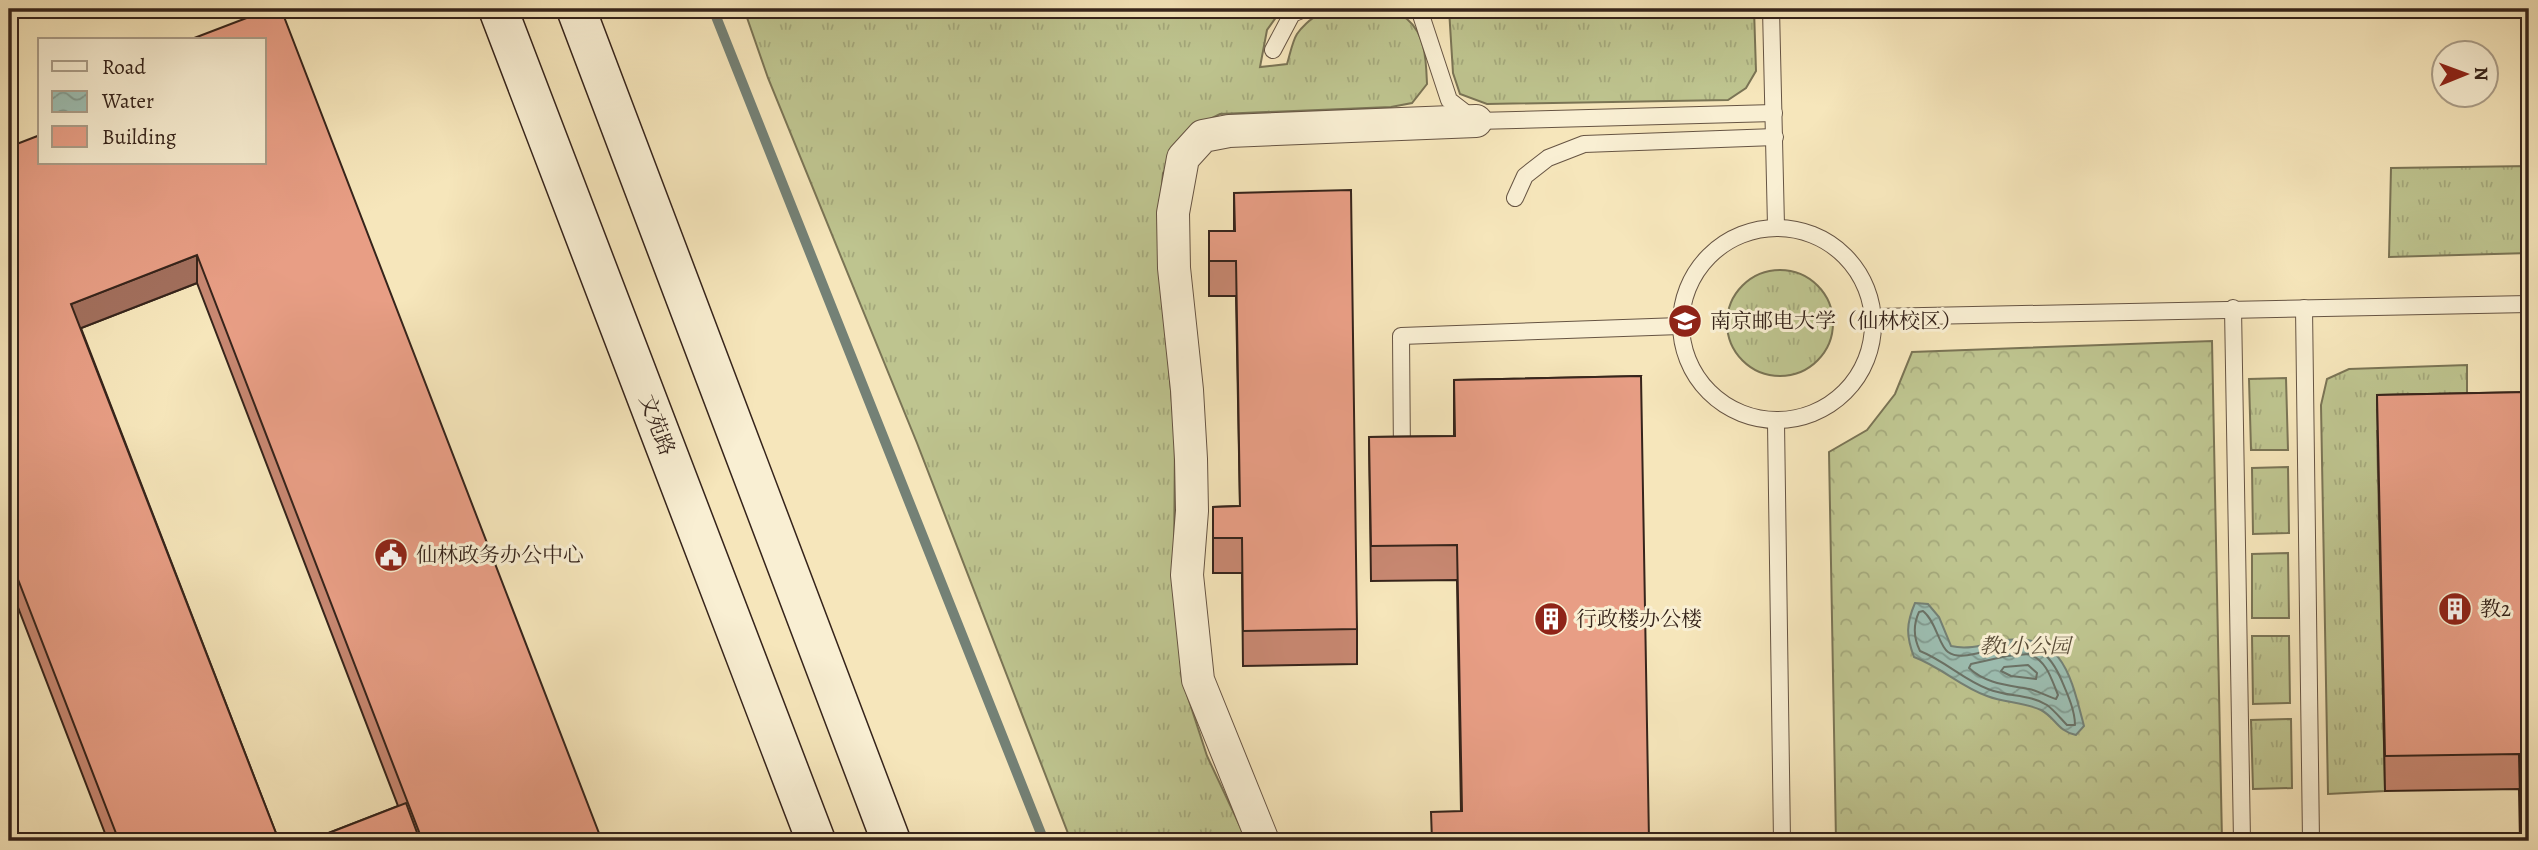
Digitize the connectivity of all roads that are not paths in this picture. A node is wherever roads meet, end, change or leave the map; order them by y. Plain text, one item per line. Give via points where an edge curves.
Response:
1 (498, 9) edge
2 (576, 9) edge
3 (1304, 9) edge
4 (1414, 9) edge
5 (1771, 9) edge
6 (1273, 50) dead end
7 (1774, 113) junction
8 (1476, 121) junction
9 (1774, 137) junction
10 (1515, 198) dead end
11 (1776, 226) junction
12 (2529, 304) edge
13 (2233, 308) junction
14 (2304, 308) junction
15 (1875, 317) junction
16 (1680, 326) junction
17 (1776, 423) junction
18 (1402, 463) edge
19 (817, 841) edge
20 (891, 841) edge
21 (1263, 841) edge
22 (1782, 841) edge
23 (2242, 841) edge
24 (2311, 841) edge

1 - 19 main road, 文苑路
2 - 20 main road
3 - 6 lane via 1292,14
4 - 8 lane via 1420,12 1449,100
5 - 7 lane
7 - 8 lane
7 - 9 lane
8 - 21 street via 1229,131 1203,136 1183,158 1173,213 1174,268 1188,403 1192,511 1187,575 1196,668
9 - 10 lane via 1584,144 1548,158 1525,176
9 - 11 lane
11 - 15 lane via 1825,238 1861,274
11 - 16 lane via 1727,240 1692,276
12 - 14 lane
13 - 14 lane
13 - 15 lane
13 - 23 lane
14 - 24 lane
15 - 17 lane via 1863,372 1828,408
16 - 17 lane via 1694,374 1730,410
16 - 18 lane via 1401,336
17 - 22 lane

